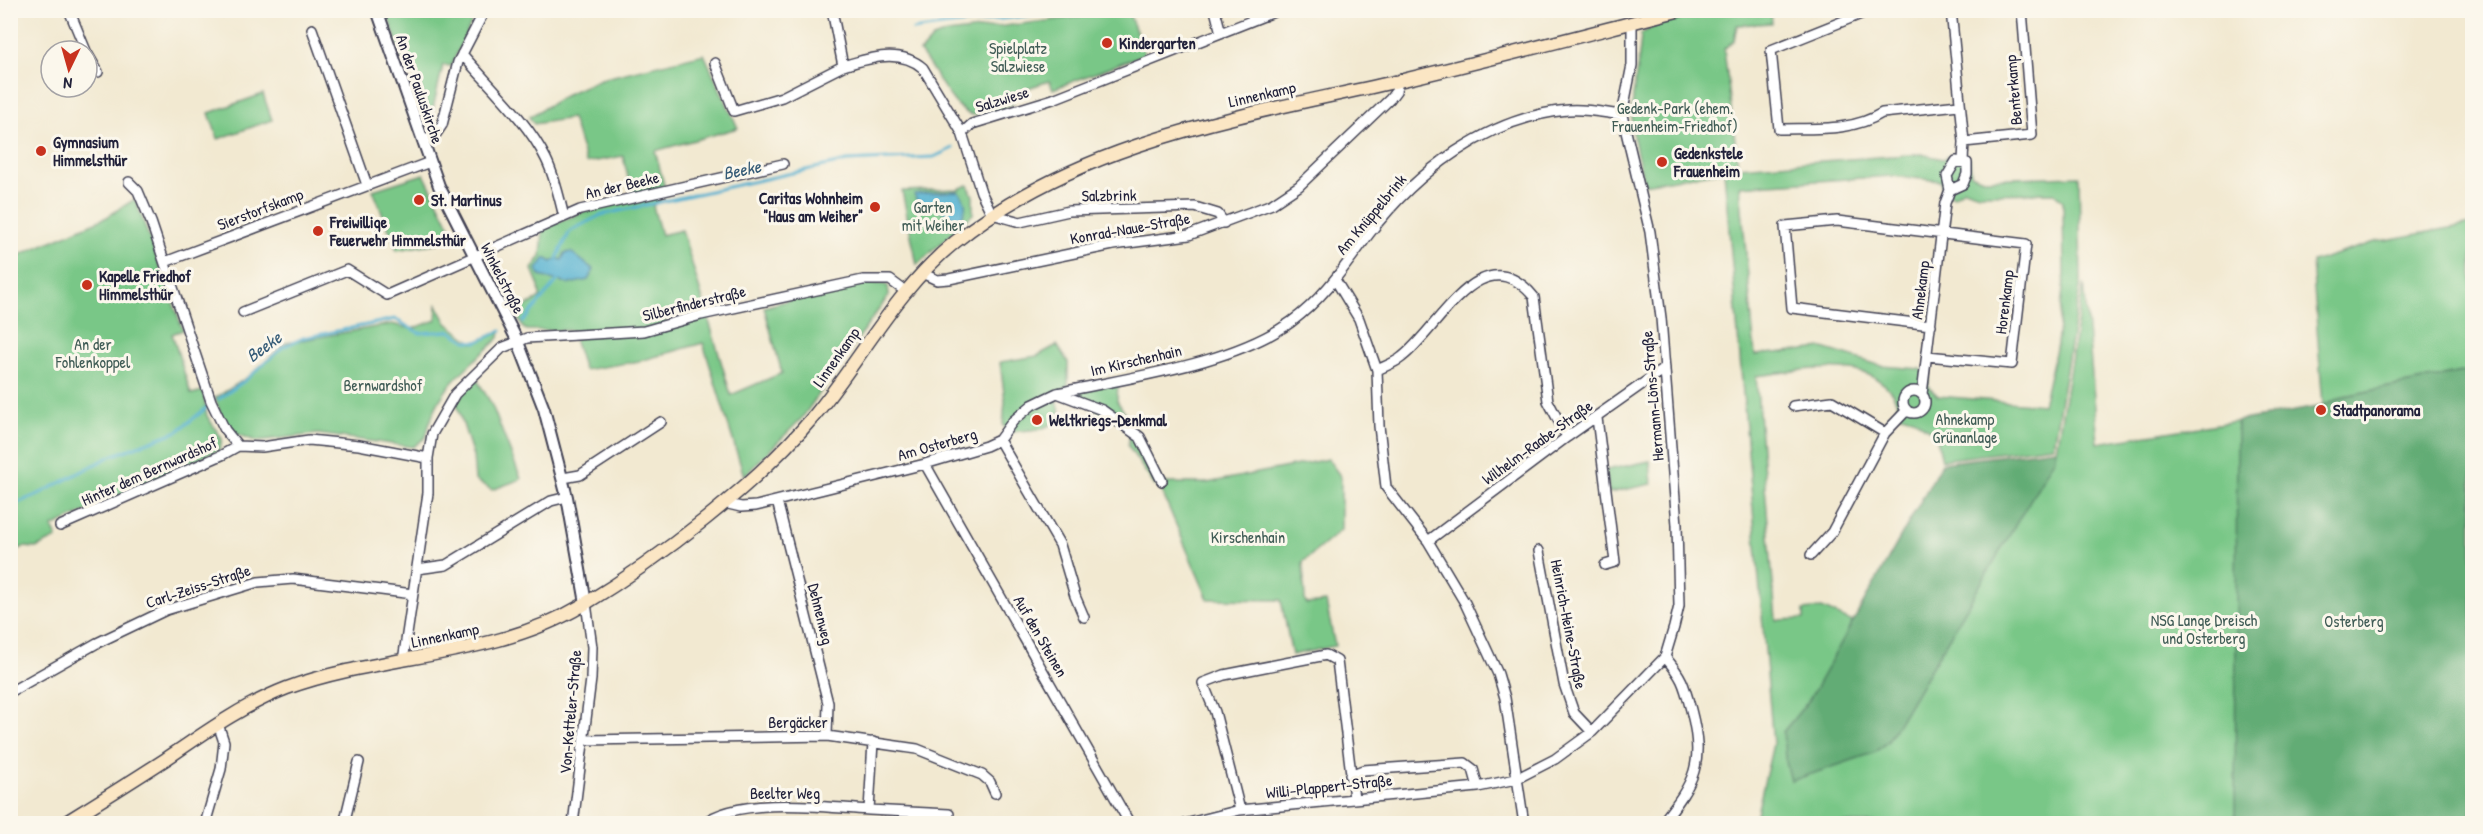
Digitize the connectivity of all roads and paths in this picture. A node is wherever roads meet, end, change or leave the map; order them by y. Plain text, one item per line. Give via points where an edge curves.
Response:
1 (69, 10) edge
2 (377, 10) edge
3 (485, 10) edge
4 (832, 10) edge
5 (1215, 10) edge
6 (1279, 10) edge
7 (1681, 10) edge
8 (1871, 10) edge
9 (1951, 10) edge
10 (2022, 10) edge
11 (1632, 23) junction
12 (312, 29) dead end
13 (1221, 33) junction
14 (81, 39) edge
15 (462, 54) junction
16 (715, 63) dead end
17 (843, 66) junction
18 (1398, 81) junction
19 (1959, 105) junction
20 (1622, 115) junction
21 (962, 133) junction
22 (423, 142) junction
23 (1964, 142) junction
24 (1963, 161) junction
25 (430, 162) junction
26 (783, 164) dead end
27 (129, 182) dead end
28 (367, 184) junction
29 (1950, 190) junction
30 (992, 214) junction
31 (564, 217) junction
32 (1224, 223) junction
33 (1942, 233) junction
34 (475, 257) junction
35 (165, 262) junction
36 (922, 273) junction
37 (1336, 281) junction
38 (905, 291) junction
39 (243, 312) dead end
40 (1290, 322) joint
41 (1931, 325) junction
42 (518, 342) junction
43 (1927, 356) junction
44 (1665, 368) junction
45 (1377, 370) junction
46 (1057, 393) junction
47 (1922, 394) junction
48 (1792, 406) dead end
49 (1907, 410) junction
50 (1597, 417) junction
51 (661, 422) dead end
52 (1885, 433) junction
53 (1567, 437) junction
54 (999, 440) junction
55 (238, 446) junction
56 (428, 458) junction
57 (925, 464) junction
58 (562, 478) junction
59 (1162, 481) dead end
60 (567, 497) junction
61 (777, 501) junction
62 (724, 502) junction
63 (60, 526) dead end
64 (1428, 541) junction
65 (1539, 551) dead end
66 (1811, 555) dead end
67 (1605, 565) dead end
68 (417, 568) junction
69 (412, 594) junction
70 (586, 603) junction
71 (1084, 617) dead end
72 (1665, 657) junction
73 (404, 661) junction
74 (10, 692) edge
75 (218, 724) junction
76 (1592, 732) junction
77 (827, 736) junction
78 (585, 740) junction
79 (873, 742) junction
80 (358, 762) dead end
81 (1350, 775) junction
82 (1516, 779) junction
83 (1478, 787) junction
84 (995, 793) dead end
85 (1354, 798) junction
86 (869, 810) junction
87 (1240, 810) junction
88 (949, 814) dead end
89 (63, 824) edge
90 (205, 824) edge
91 (344, 824) edge
92 (573, 824) edge
93 (704, 824) edge
94 (1130, 824) edge
95 (1185, 824) edge
96 (1524, 824) edge
97 (1661, 824) edge

1 - 14 street
2 - 22 street, An der Pauluskirche
3 - 15 street
4 - 17 street
5 - 13 street
6 - 13 street, Salzwiese
7 - 11 main road, Linnenkamp
8 - 19 street via 1771,50 1779,129 1836,128 1871,120 1881,113
9 - 19 street, Ahnekamp
10 - 23 street, Benterkamp via 2032,135
11 - 18 main road, Linnenkamp
11 - 20 street, Hermann-Löns-Straße via 1632,65
12 - 28 street
13 - 21 street, Salzwiese via 1053,99 972,124
15 - 22 street via 442,125
15 - 31 street via 543,153
16 - 17 street via 734,111 782,97
17 - 21 street via 869,58 903,56 914,60 923,68
18 - 30 main road, Linnenkamp via 1216,122 1120,150 1045,183
18 - 32 street, Konrad-Naue-Straße via 1390,99 1299,186 1272,204
19 - 23 street, Ahnekamp
20 - 37 street, Am Knüppelbrink via 1569,110 1527,117 1456,151 1406,190
20 - 44 street, Hermann-Löns-Straße via 1650,232
21 - 30 street
22 - 25 street, An der Pauluskirche
23 - 24 street, Ahnekamp
24 - 29 street, Ahnekamp via 1956,161 1947,176
24 - 29 street, Ahnekamp via 1967,174 1963,184
25 - 28 street, An der Pauluskirche
25 - 34 street, Winkelstraße
26 - 31 street, An der Beeke via 588,207
27 - 35 street via 138,192
28 - 35 street, Sierstorfskamp
29 - 33 street, Ahnekamp
30 - 32 street, Salzbrink via 1020,222 1069,210 1195,207 1218,214
30 - 36 main road, Linnenkamp
31 - 34 street, An der Beeke
32 - 36 street, Konrad-Naue-Straße via 1170,239 1113,244 949,279 937,280
33 - 41 street, Ahnekamp
33 - 41 street via 1837,221 1785,226 1792,308
33 - 43 street, Horenkamp via 2026,244 2012,364
34 - 39 street, An der Beeke via 387,296 347,270
34 - 42 street, Winkelstraße
35 - 55 street via 211,401
36 - 38 main road, Linnenkamp
37 - 40 street, Am Knüppelbrink
37 - 45 street via 1359,319
38 - 42 street, Silberfinderstraße via 890,280 863,280 644,331 527,338
38 - 62 main road, Linnenkamp via 814,416
40 - 46 street, Im Kirschenhain via 1233,352
41 - 43 street, Ahnekamp
42 - 56 street, Silberfinderstraße via 502,348 455,394 432,434
42 - 58 street, Von-Ketteler-Straße via 544,409
43 - 47 street, Ahnekamp
44 - 50 street, Wilhelm-Raabe-Straße
44 - 72 street, Hermann-Löns-Straße via 1679,571 1679,606
45 - 53 street via 1402,357 1467,288 1489,276 1506,274 1534,297 1548,401
45 - 64 street via 1386,487
46 - 54 street, Im Kirschenhain via 1032,405
46 - 59 street via 1102,410 1140,437
47 - 49 street via 1922,409
47 - 49 street via 1908,393 1904,402
48 - 52 street via 1832,401
49 - 52 street
50 - 53 street, Wilhelm-Raabe-Straße
50 - 67 street via 1615,562
51 - 58 street via 580,475
52 - 66 street via 1832,532
53 - 64 street, Wilhelm-Raabe-Straße
54 - 57 street, Am Osterberg
54 - 71 street, Am Osterberg via 1060,545
55 - 56 street, Hinter dem Bernwardshof via 262,447 309,440
55 - 63 street, Hinter dem Bernwardshof
56 - 68 street, Silberfinderstraße via 428,493
57 - 61 street, Am Osterberg
57 - 94 street, Auf den Steinen
58 - 60 street, Von-Ketteler-Straße
60 - 68 street via 551,501 446,565
60 - 70 street, Von-Ketteler-Straße
61 - 62 street, Am Osterberg via 744,508
61 - 77 street, Dehnenweg via 828,703
62 - 70 main road, Linnenkamp
64 - 82 street via 1465,603 1498,674
65 - 76 street, Heinrich-Heine-Straße via 1564,684 1574,712
68 - 69 street, Silberfinderstraße
69 - 73 street, Silberfinderstraße
69 - 74 street, Carl-Zeiss-Straße via 292,579 258,582 157,613
70 - 73 main road, Linnenkamp via 524,633
70 - 78 street, Von-Ketteler-Straße via 592,657
72 - 76 street, Willi-Plappert-Straße
72 - 97 street via 1683,678 1698,737 1698,761 1680,800
73 - 75 main road, Linnenkamp via 287,688
75 - 89 main road, Linnenkamp
75 - 90 street via 223,751
76 - 82 street, Willi-Plappert-Straße via 1555,759
77 - 78 street, Bergäcker
77 - 79 street, Bergäcker
78 - 92 street, Von-Ketteler-Straße
79 - 84 street, Bergäcker via 917,749 949,761 982,775
79 - 86 street
80 - 91 street
81 - 83 street, Willi-Plappert-Straße via 1363,770 1465,763 1473,769
81 - 85 street
81 - 87 street via 1337,661 1326,655 1224,675 1203,683 1215,712
82 - 83 street, Willi-Plappert-Straße
82 - 96 street
83 - 85 street, Willi-Plappert-Straße
85 - 87 street, Willi-Plappert-Straße
86 - 88 street, Beelter Weg
86 - 93 street, Beelter Weg via 747,806 711,817
87 - 95 street, Willi-Plappert-Straße

